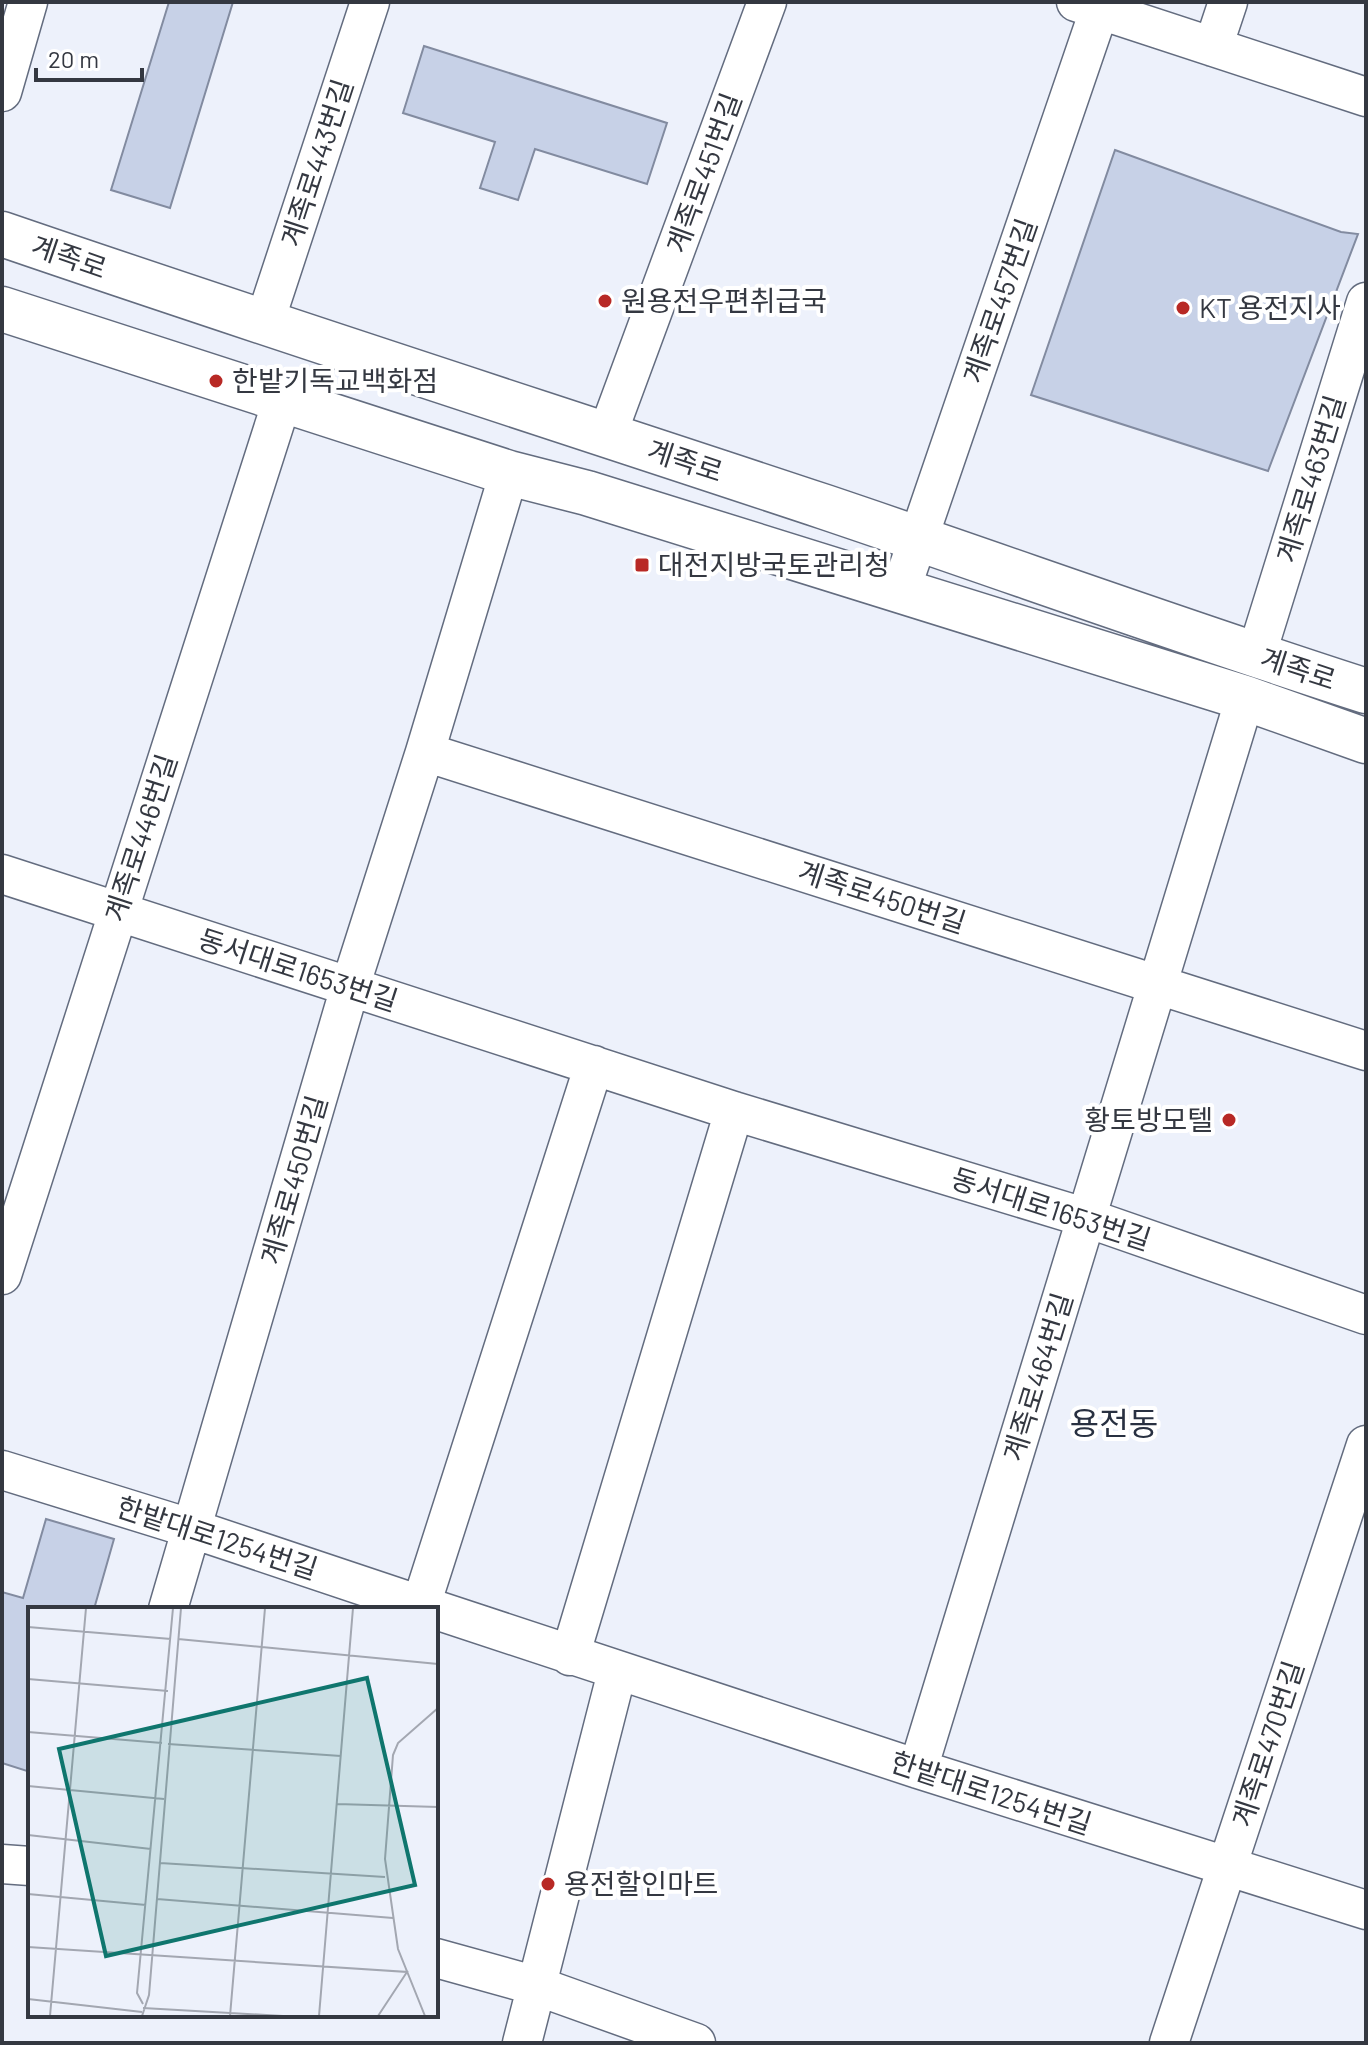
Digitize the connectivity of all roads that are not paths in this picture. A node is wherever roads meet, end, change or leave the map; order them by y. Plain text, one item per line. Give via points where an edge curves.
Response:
1 (28, 2) edge
2 (370, 2) edge
3 (767, 2) edge
4 (1228, 2) edge
5 (1092, 5) edge
6 (1213, 47) junction
7 (2, 92) edge
8 (1366, 97) edge
9 (2, 234) edge
10 (1366, 302) edge
11 (2, 309) edge
12 (264, 324) junction
13 (282, 401) junction
14 (607, 435) junction
15 (509, 473) junction
16 (919, 539) junction
17 (900, 592) junction
18 (1256, 656) junction
19 (1366, 691) edge
20 (1245, 698) junction
21 (1366, 741) edge
22 (425, 752) junction
23 (2, 874) edge
24 (117, 910) junction
25 (1156, 984) junction
26 (350, 987) junction
27 (1366, 1051) edge
28 (594, 1065) junction
29 (734, 1111) junction
30 (1087, 1218) junction
31 (2, 1275) edge
32 (1366, 1315) edge
33 (1366, 1445) edge
34 (2, 1470) edge
35 (193, 1529) junction
36 (169, 1607) edge
37 (427, 1607) edge
38 (430, 1607) edge
39 (438, 1611) edge
40 (570, 1656) junction
41 (617, 1672) junction
42 (918, 1769) junction
43 (2, 1864) edge
44 (28, 1866) edge
45 (1227, 1868) junction
46 (1366, 1910) edge
47 (438, 1959) edge
48 (537, 1986) junction
49 (522, 2043) edge
50 (696, 2043) edge
51 (1169, 2043) edge

1 - 7 street
2 - 12 street, 계족로443번길
3 - 14 street, 계족로451번길
4 - 6 street
5 - 6 street, 계족로457번길
5 - 16 street, 계족로457번길
6 - 8 street, 계족로457번길
9 - 12 main road, 계족로
10 - 18 street, 계족로463번길
11 - 13 main road, 계족로
12 - 14 main road, 계족로
13 - 15 main road, 계족로
13 - 24 street, 계족로446번길
14 - 16 main road, 계족로
15 - 17 main road, 계족로
15 - 22 street, 계족로450번길
16 - 17 street, 계족로457번길
16 - 18 main road, 계족로
17 - 20 main road, 계족로
18 - 19 main road, 계족로
20 - 21 main road, 계족로
20 - 25 street, 계족로464번길
22 - 25 street, 계족로450번길
22 - 26 street, 계족로450번길
23 - 24 street, 동서대로1653번길
24 - 26 street, 동서대로1653번길
24 - 31 street, 계족로446번길
25 - 27 street
25 - 30 street, 계족로464번길
26 - 28 street, 동서대로1653번길
26 - 35 street, 계족로450번길
28 - 29 street, 동서대로1653번길
28 - 38 street
29 - 30 street, 동서대로1653번길
29 - 40 street
30 - 32 street, 동서대로1653번길
30 - 42 street, 계족로464번길
33 - 45 street, 계족로470번길
34 - 35 street, 한밭대로1254번길
35 - 36 street, 계족로450번길
35 - 37 street, 한밭대로1254번길
39 - 40 street, 한밭대로1254번길
40 - 41 street, 한밭대로1254번길
41 - 42 street, 한밭대로1254번길
41 - 48 street
42 - 45 street, 한밭대로1254번길
43 - 44 street
45 - 46 street, 한밭대로1254번길
45 - 51 street, 계족로470번길
47 - 48 street
48 - 49 street
48 - 50 street

